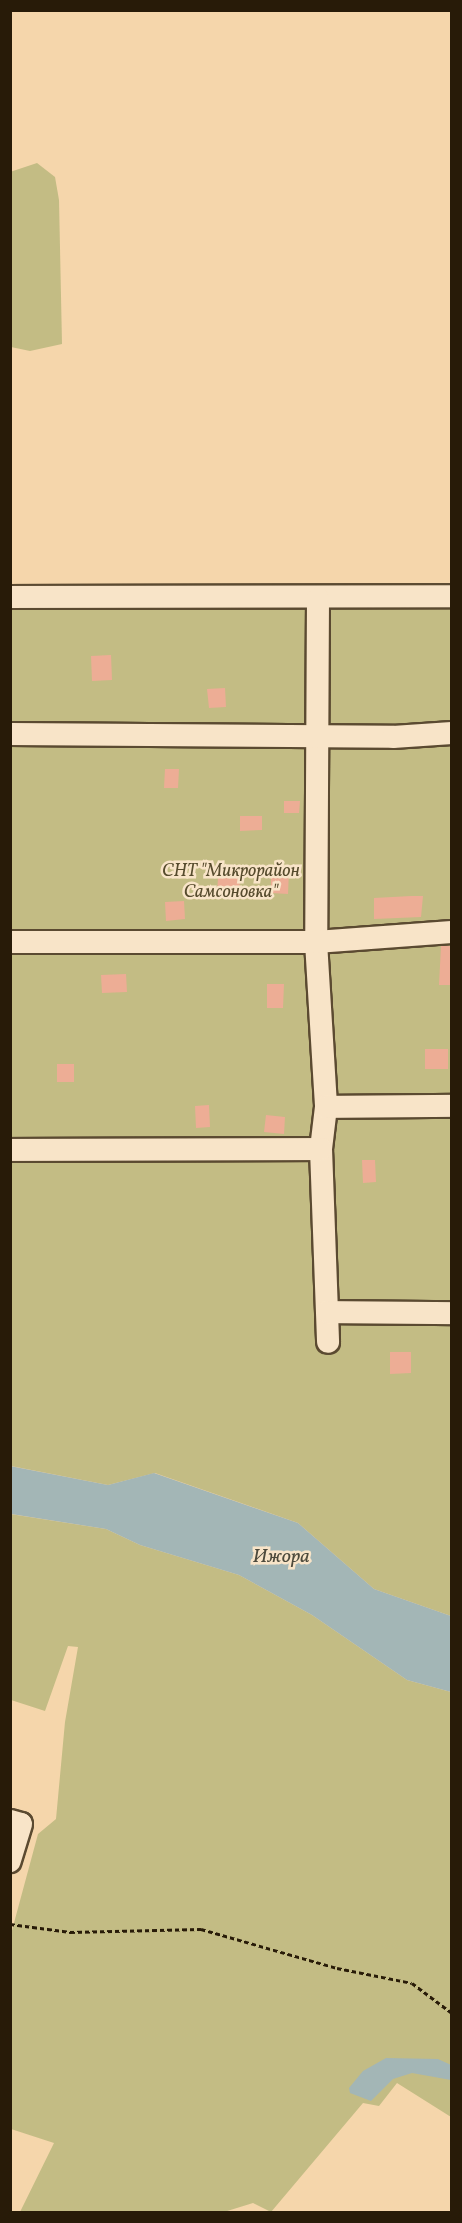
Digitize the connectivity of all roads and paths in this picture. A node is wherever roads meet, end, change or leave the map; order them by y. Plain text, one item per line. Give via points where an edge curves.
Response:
1 (452, 596) edge
2 (10, 597) edge
3 (318, 599) junction
4 (452, 733) edge
5 (10, 734) edge
6 (316, 734) junction
7 (452, 932) edge
8 (10, 942) edge
9 (316, 942) junction
10 (452, 1106) edge
11 (326, 1107) junction
12 (321, 1149) junction
13 (10, 1150) edge
14 (327, 1312) junction
15 (452, 1313) edge
16 (328, 1342) dead end
17 (10, 1821) edge
18 (10, 1861) edge
19 (10, 1924) edge
20 (452, 2013) edge

1 - 3 street
2 - 3 street
3 - 6 street
4 - 6 street via 393,737
5 - 6 street
6 - 9 street
7 - 9 street
8 - 9 street
9 - 11 street
10 - 11 street
11 - 12 street
12 - 13 street
12 - 14 street
14 - 15 street
14 - 16 street
17 - 18 street via 21,1824
19 - 20 path via 70,1932 201,1929 337,1968 412,1983

